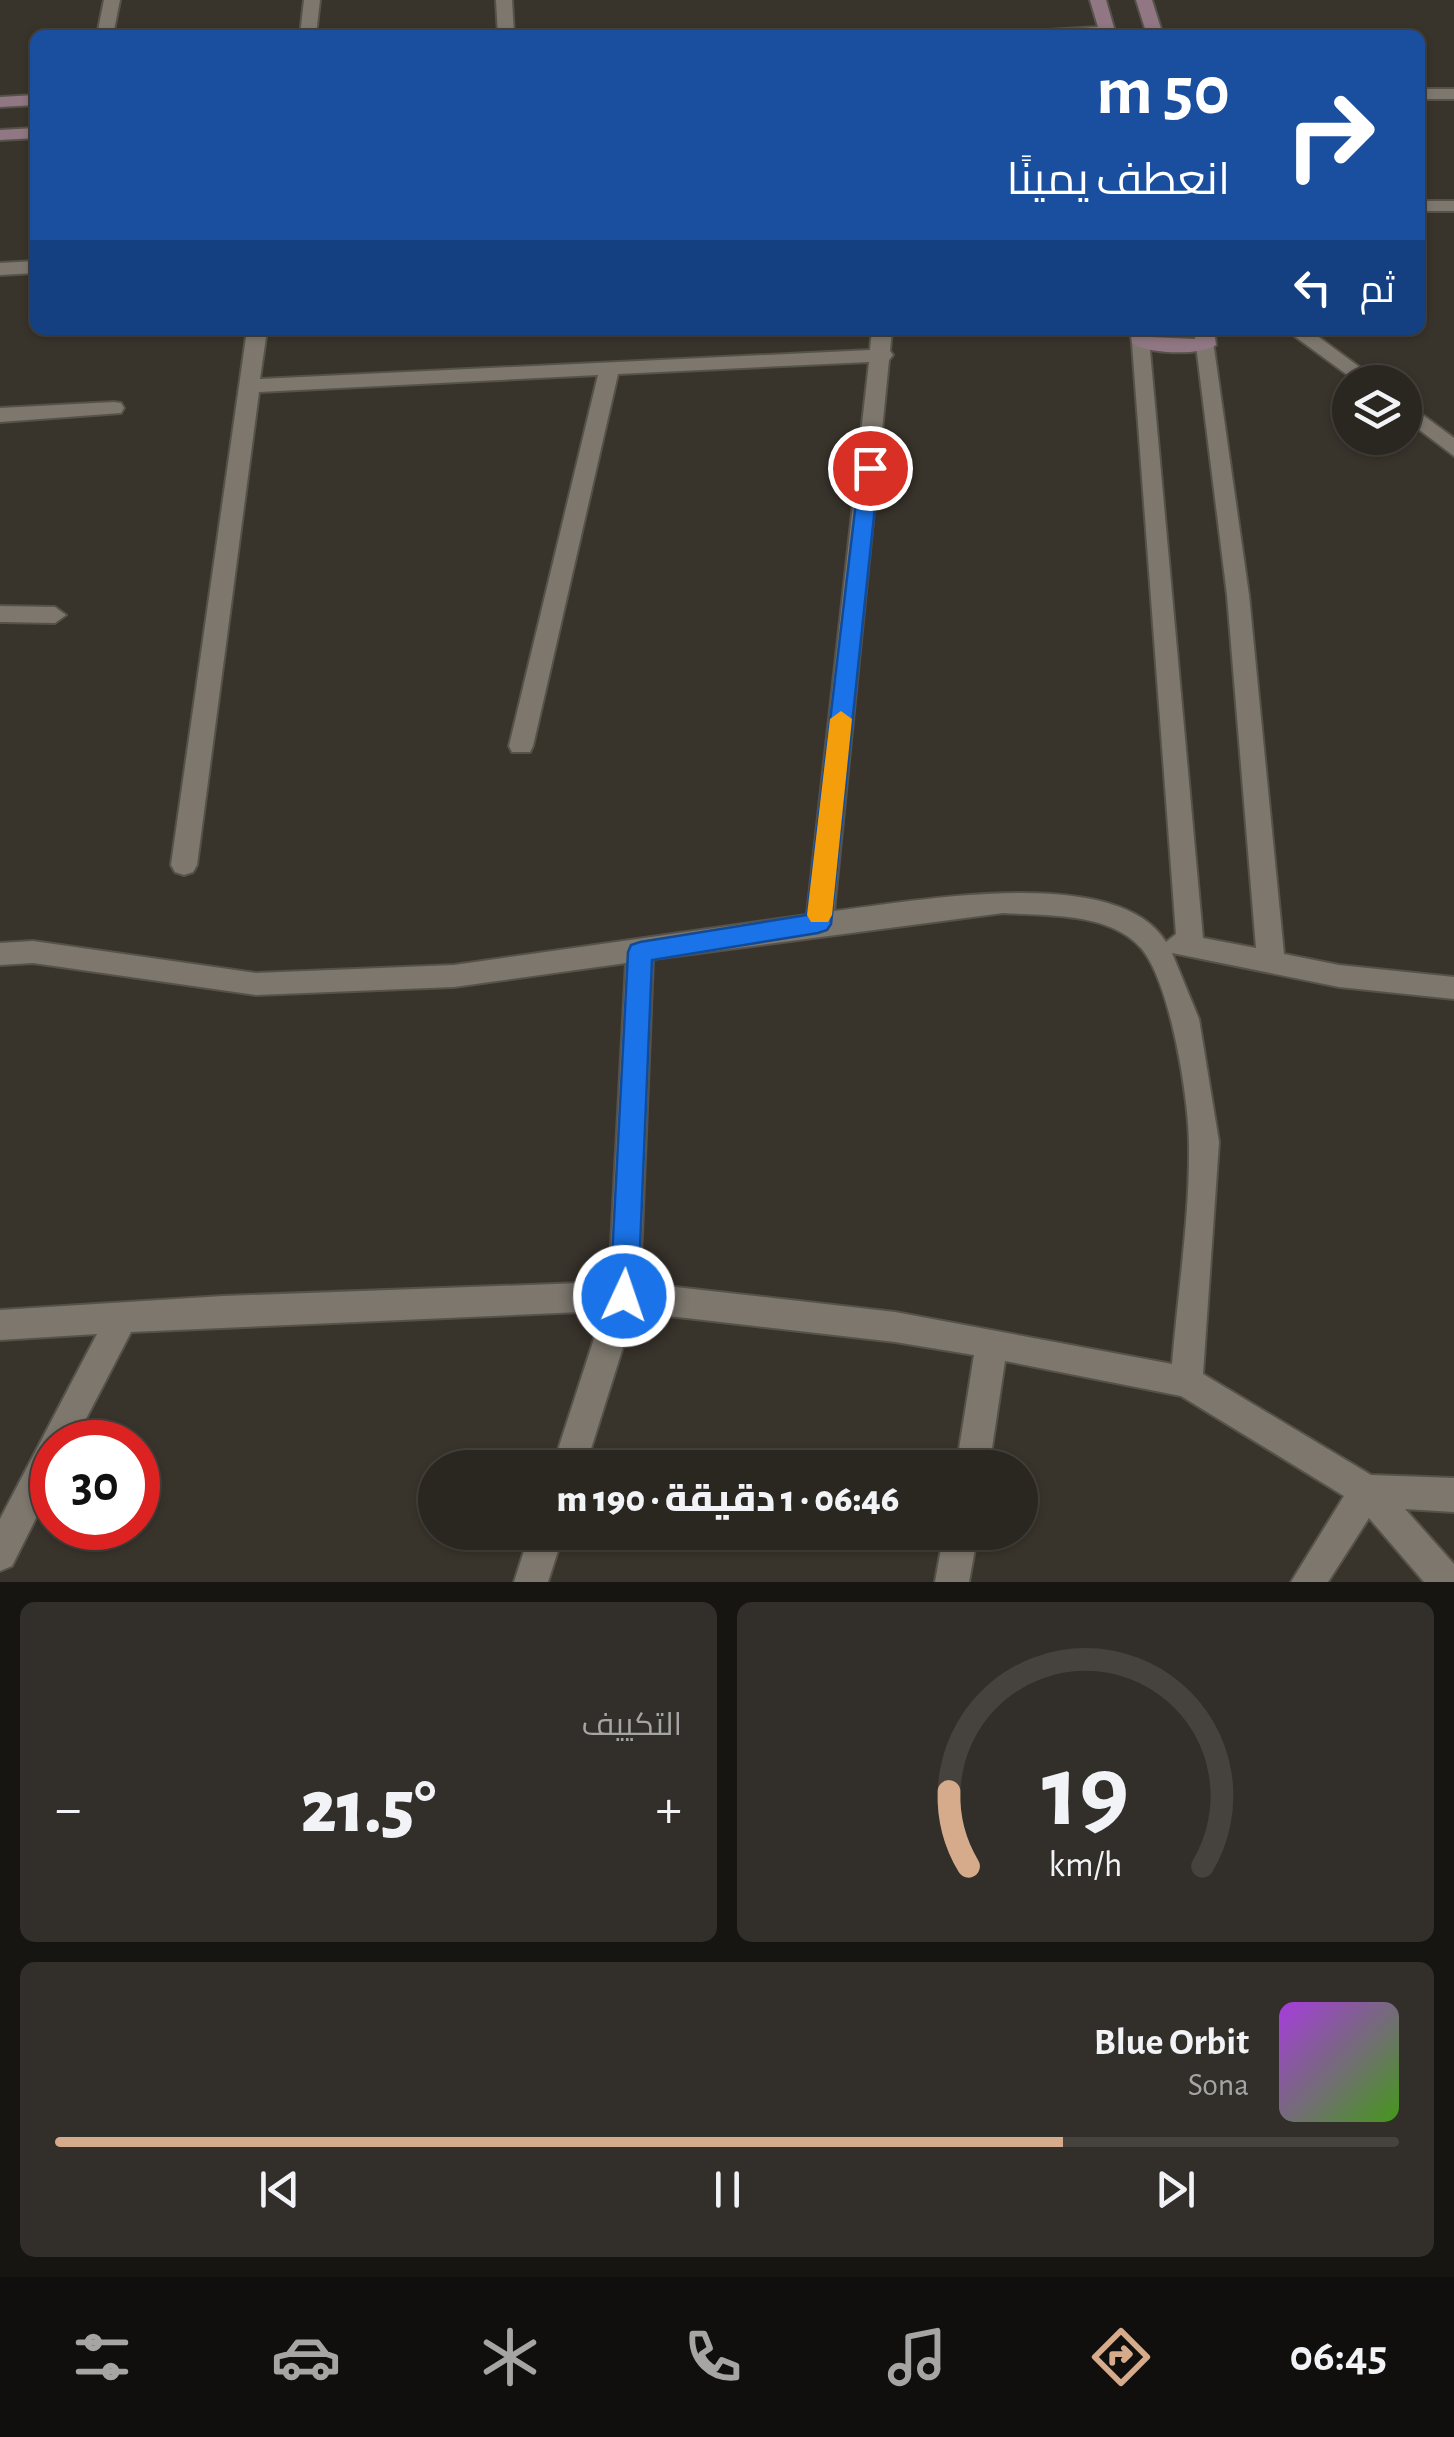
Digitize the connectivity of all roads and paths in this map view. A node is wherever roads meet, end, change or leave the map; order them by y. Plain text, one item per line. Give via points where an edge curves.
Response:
1 (112, 0) edge
2 (312, 0) edge
3 (504, 0) edge
4 (1098, 0) edge
5 (1144, 0) edge
6 (106, 30) edge
7 (309, 30) edge
8 (506, 30) edge
9 (1106, 30) edge
10 (1154, 30) edge
11 (1425, 94) edge
12 (1454, 94) edge
13 (30, 100) edge
14 (0, 102) edge
15 (30, 133) edge
16 (0, 135) edge
17 (1425, 206) edge
18 (1454, 206) edge
19 (30, 267) edge
20 (0, 269) edge
21 (256, 335) edge
22 (1303, 335) edge
23 (1141, 336) edge
24 (1205, 337) edge
25 (882, 342) edge
26 (1346, 365) edge
27 (609, 370) junction
28 (250, 386) junction
29 (114, 408) dead end
30 (0, 415) edge
31 (1422, 422) edge
32 (1454, 448) edge
33 (0, 614) edge
34 (55, 615) dead end
35 (521, 746) dead end
36 (184, 866) dead end
37 (818, 924) junction
38 (1148, 938) junction
39 (1190, 946) junction
40 (640, 952) junction
41 (0, 954) edge
42 (1271, 962) junction
43 (1454, 988) edge
44 (624, 1296) junction
45 (122, 1317) junction
46 (0, 1325) edge
47 (992, 1343) junction
48 (1188, 1382) junction
49 (69, 1420) edge
50 (574, 1450) edge
51 (975, 1450) edge
52 (1367, 1491) junction
53 (30, 1495) edge
54 (1454, 1495) edge
55 (541, 1550) edge
56 (958, 1550) edge
57 (0, 1554) edge
58 (531, 1582) edge
59 (952, 1582) edge
60 (1308, 1582) edge
61 (1447, 1582) edge

1 - 6 street
2 - 7 street
3 - 8 street
4 - 9 main road
5 - 10 main road
11 - 12 street
13 - 14 main road
15 - 16 main road
17 - 18 street
19 - 20 street
21 - 28 street
22 - 26 street
23 - 24 main road
23 - 39 street
24 - 42 street via 1238,595
25 - 27 street
25 - 37 street
27 - 28 street
27 - 35 street
28 - 36 street
29 - 30 street
31 - 32 street
33 - 34 street
37 - 38 street via 1003,902 1076,907 1116,918
37 - 40 street
38 - 39 street
38 - 48 street via 1169,971 1185,1019 1204,1142
39 - 42 street
40 - 41 street via 454,976 256,984 34,952
40 - 44 street
42 - 43 street
44 - 45 street
44 - 47 street
44 - 50 street
45 - 46 street
45 - 49 street
47 - 48 street
47 - 51 street
48 - 52 street
52 - 54 street
52 - 60 street
52 - 61 street
53 - 57 street
55 - 58 street
56 - 59 street

